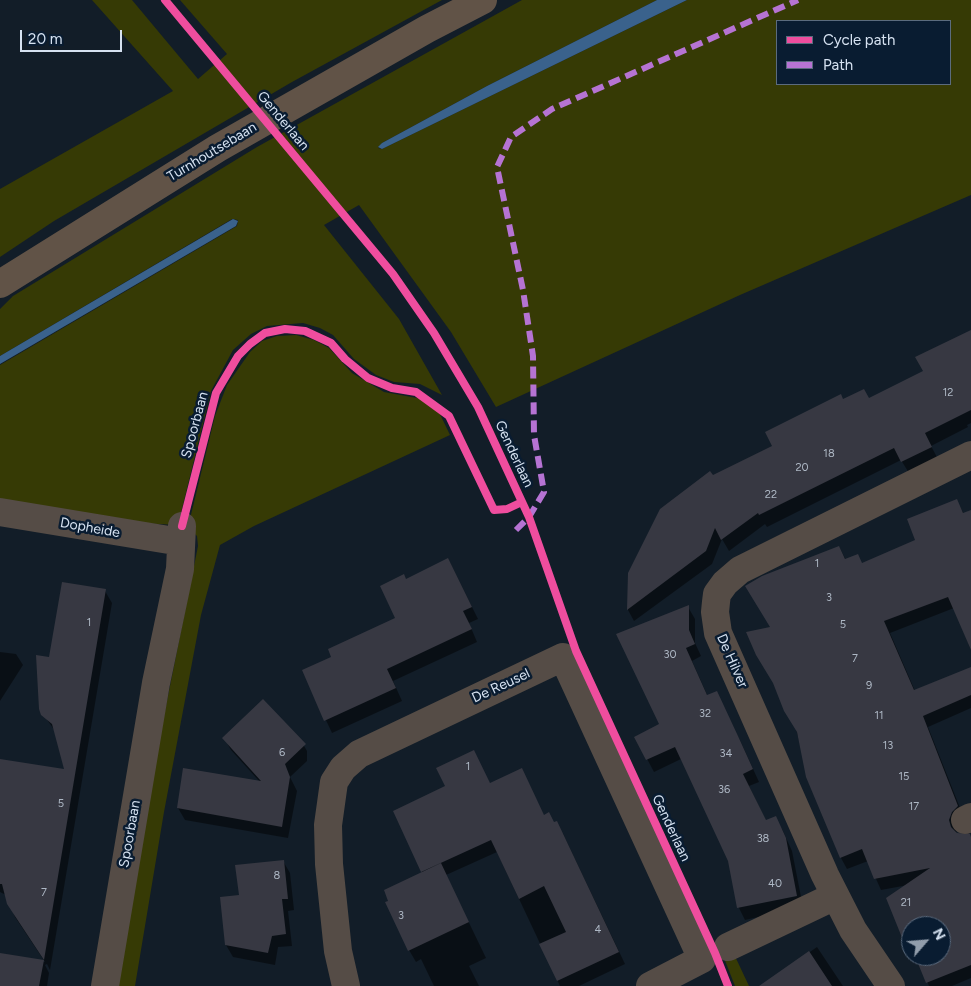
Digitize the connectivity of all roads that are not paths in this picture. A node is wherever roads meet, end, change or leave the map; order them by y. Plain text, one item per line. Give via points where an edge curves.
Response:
1 (483, 0) edge
2 (0, 284) edge
3 (971, 455) edge
4 (0, 512) edge
5 (181, 534) joint
6 (835, 896) junction
7 (728, 947) dead end
8 (105, 986) edge
9 (346, 986) edge
10 (650, 986) edge
11 (892, 986) edge

1 - 2 main road, Turnhoutsebaan via 427,28 218,148
3 - 6 street, De Hilver via 740,570 717,594 718,633
4 - 5 street, Dopheide
5 - 8 street, Spoorbaan via 180,569 156,682
6 - 7 street
6 - 11 street, De Hilver via 853,930
9 - 10 street, De Reusel via 338,951 328,825 334,782 343,768 368,750 563,657 702,959

